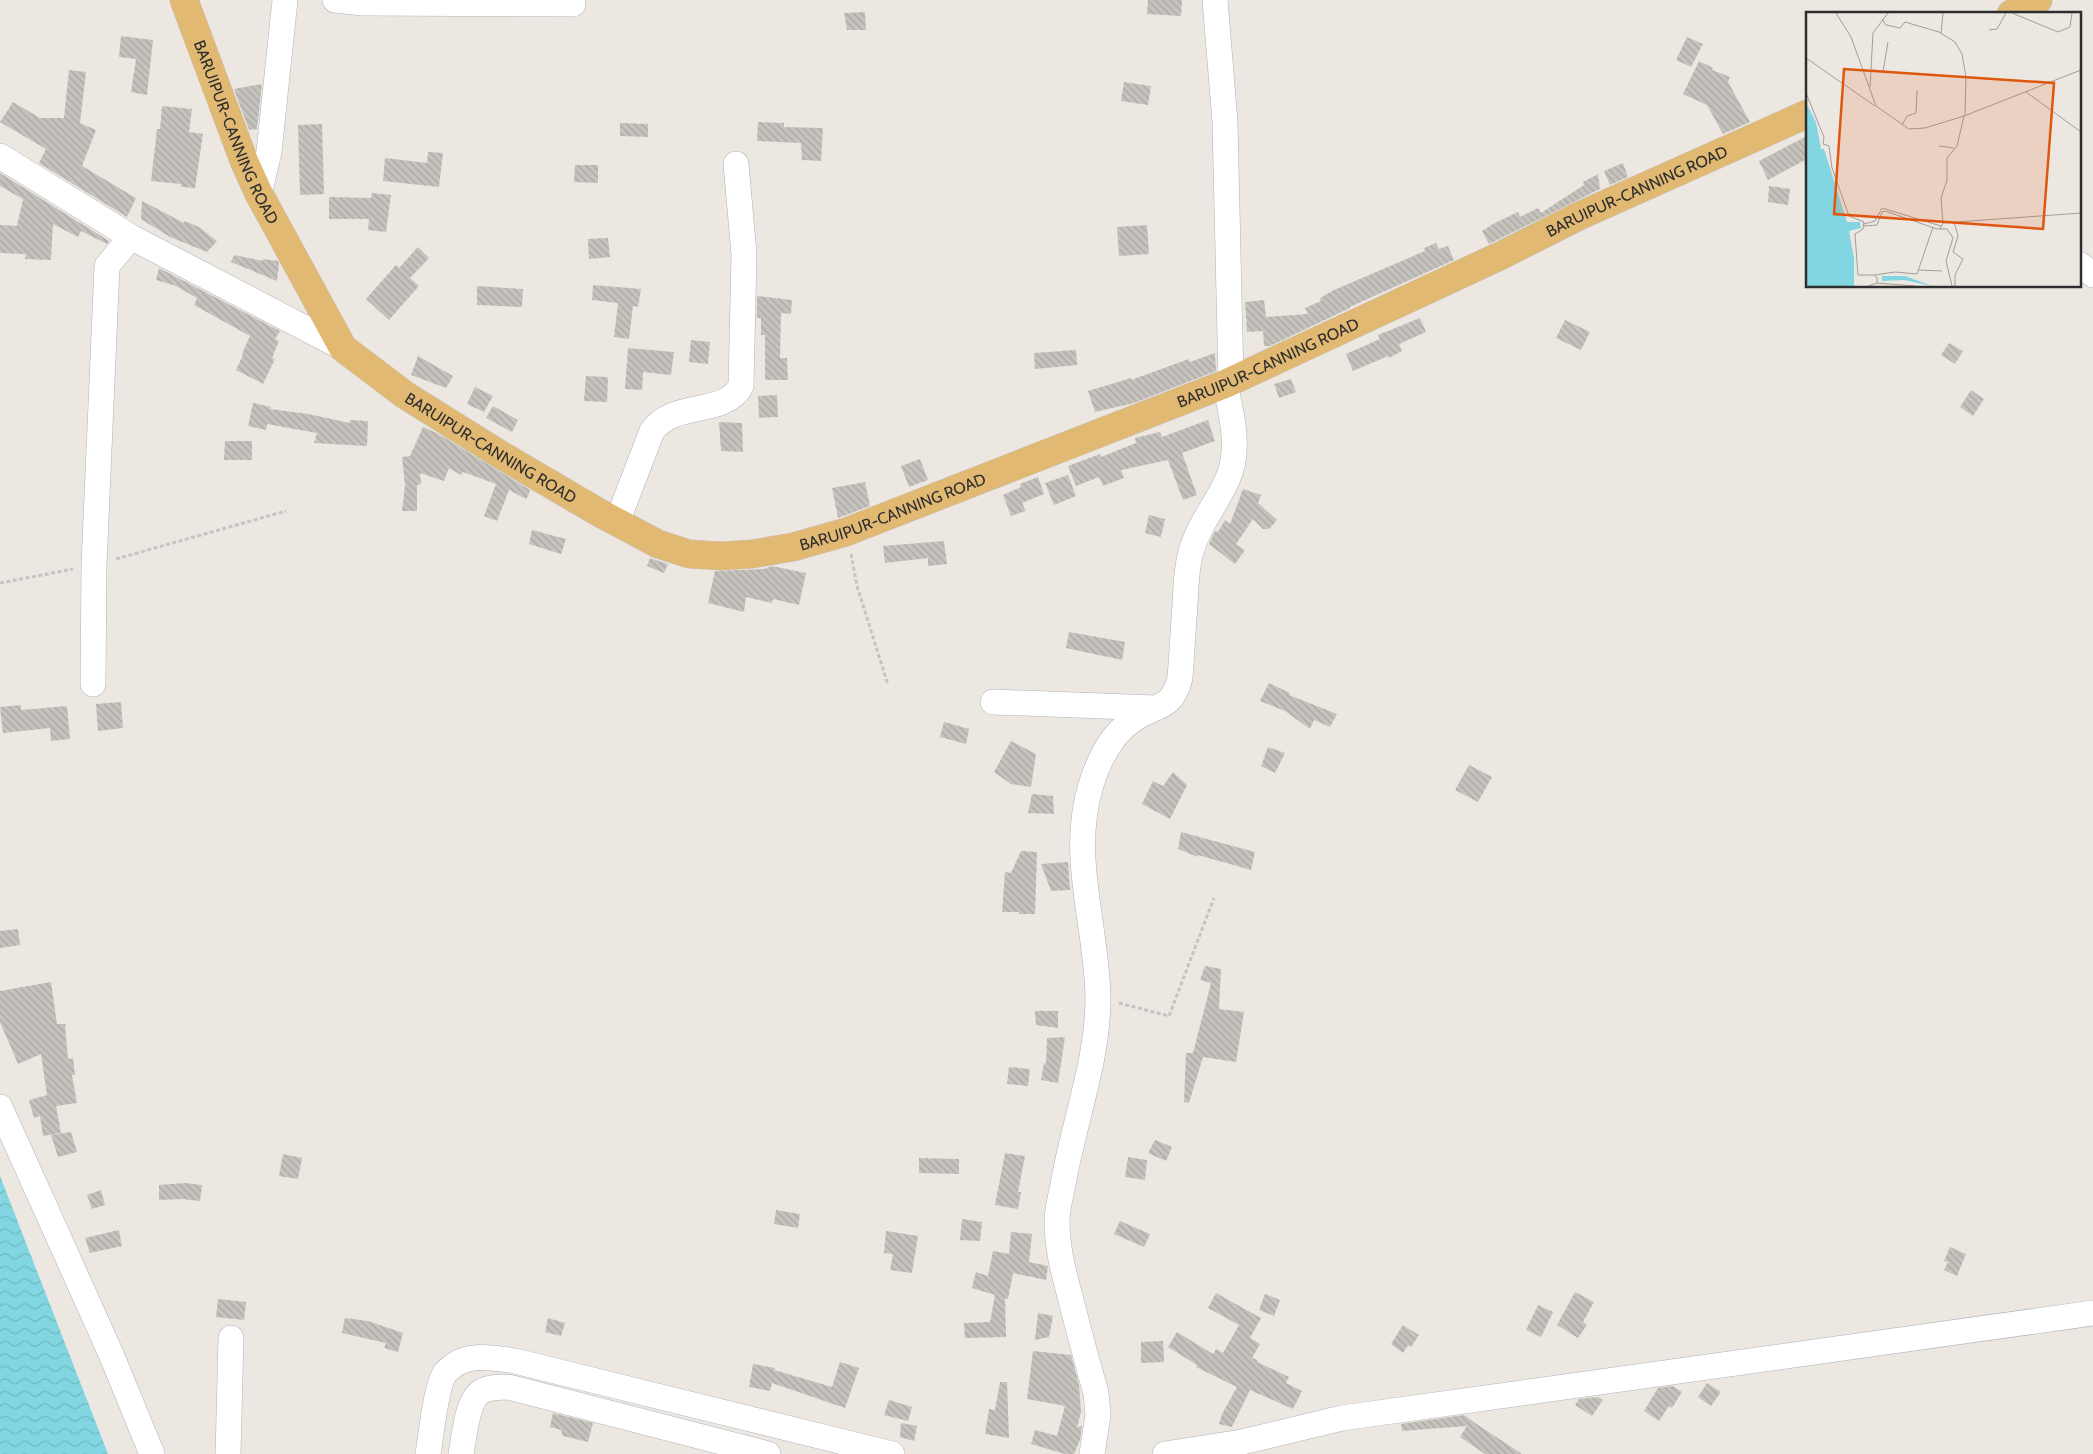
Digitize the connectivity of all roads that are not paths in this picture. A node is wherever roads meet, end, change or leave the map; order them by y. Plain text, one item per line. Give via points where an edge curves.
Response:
1 (184, 0) edge
2 (285, 0) edge
3 (335, 0) edge
4 (1215, 0) edge
5 (2038, 0) edge
6 (387, 1) edge
7 (573, 4) dead end
8 (2014, 12) edge
9 (1806, 114) edge
10 (0, 156) edge
11 (736, 164) dead end
12 (259, 194) junction
13 (131, 237) junction
14 (2080, 265) edge
15 (2093, 275) edge
16 (343, 348) junction
17 (1228, 382) junction
18 (617, 522) junction
19 (93, 684) dead end
20 (993, 702) dead end
21 (1158, 708) junction
22 (0, 1107) edge
23 (2093, 1313) edge
24 (231, 1338) dead end
25 (1202, 1452) edge
26 (152, 1454) edge
27 (228, 1454) edge
28 (428, 1454) edge
29 (461, 1454) edge
30 (768, 1454) edge
31 (892, 1454) edge
32 (1092, 1454) edge
33 (1166, 1454) edge

1 - 12 main road, BARUIPUR-CANNING ROAD
2 - 12 street via 269,152
3 - 6 street
4 - 17 street via 1224,122
5 - 8 main road
6 - 7 street
9 - 17 main road, BARUIPUR-CANNING ROAD via 1579,216
10 - 13 street
11 - 18 street via 744,254 741,386 733,398 673,414 657,424
12 - 16 main road, BARUIPUR-CANNING ROAD
13 - 16 street
13 - 19 street via 107,266 94,565
14 - 15 street
16 - 18 main road, BARUIPUR-CANNING ROAD via 406,395
17 - 18 main road, BARUIPUR-CANNING ROAD via 846,532 793,547 752,554 689,554 658,544
17 - 21 street via 1233,460 1229,477 1199,530 1190,554 1180,678 1170,700
20 - 21 street
21 - 32 street via 1135,718 1102,754 1083,816 1083,872 1098,997 1096,1035 1057,1219 1060,1260 1096,1393 1098,1415
22 - 26 street
23 - 25 street via 1342,1418
24 - 27 street
25 - 33 street
28 - 31 street via 445,1373 456,1364 473,1358 515,1361
29 - 30 street via 474,1398 480,1391 509,1387

